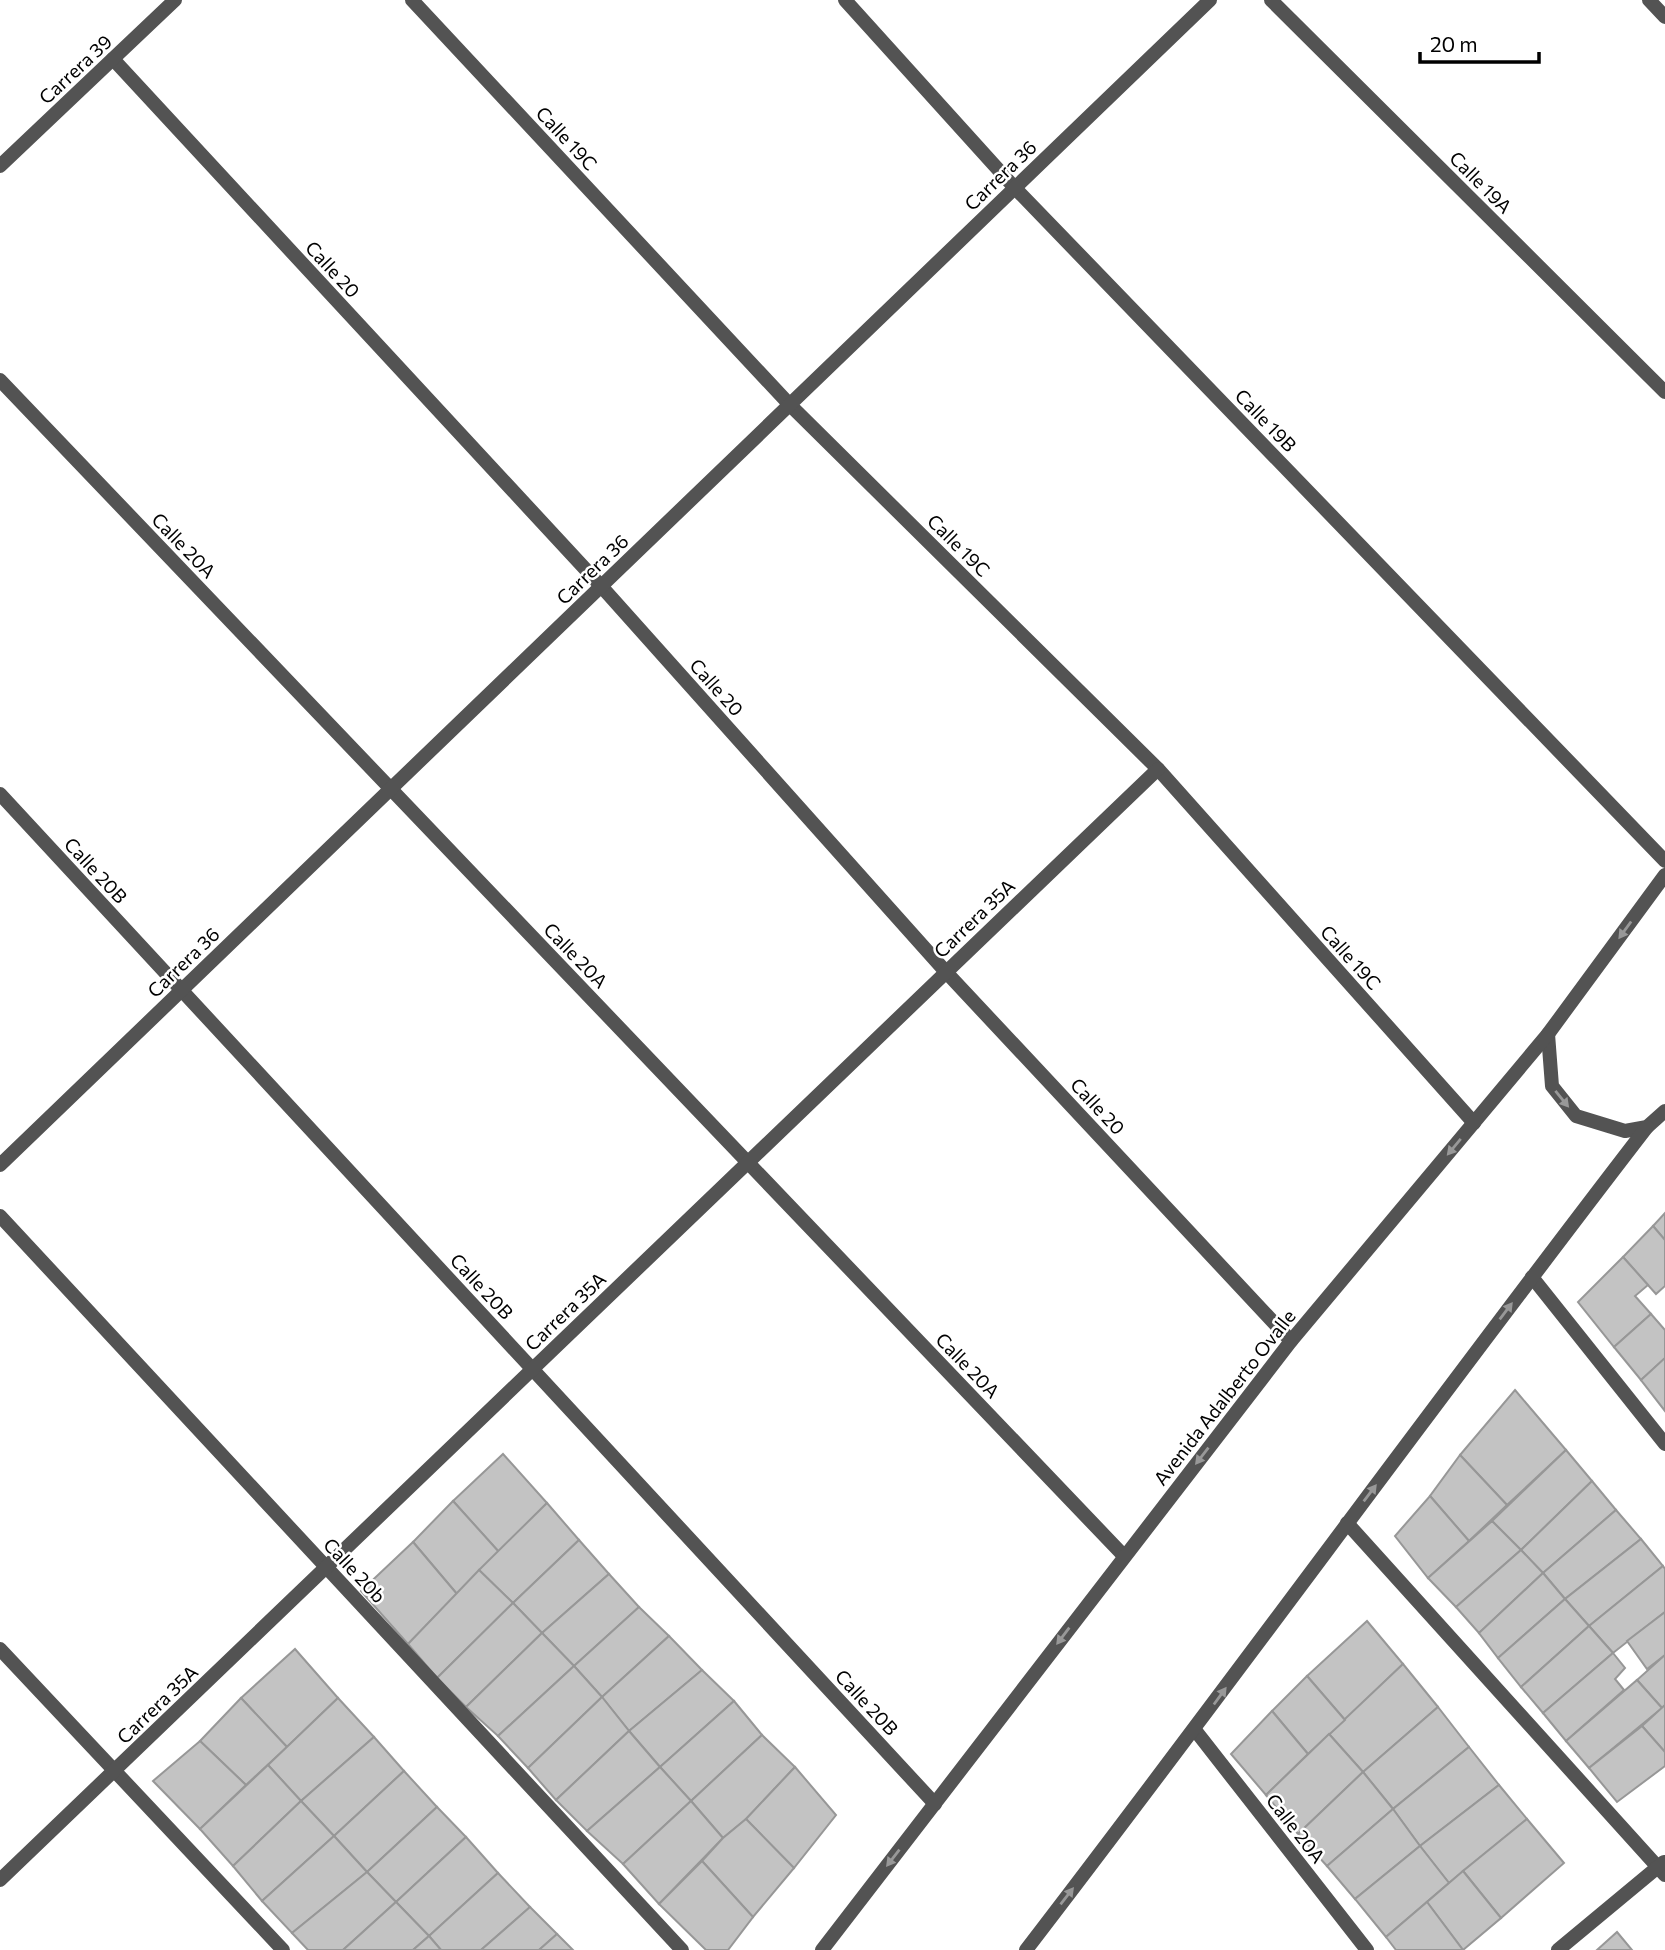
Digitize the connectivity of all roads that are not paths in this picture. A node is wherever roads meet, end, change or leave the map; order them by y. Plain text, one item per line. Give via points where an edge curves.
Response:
1 (176, 0) edge
2 (412, 0) edge
3 (845, 0) edge
4 (1210, 0) edge
5 (1271, 0) edge
6 (1649, 0) edge
7 (1665, 17) edge
8 (113, 59) junction
9 (0, 166) edge
10 (1015, 188) junction
11 (0, 380) edge
12 (1665, 392) edge
13 (790, 405) junction
14 (601, 586) junction
15 (1157, 769) junction
16 (391, 789) junction
17 (0, 794) edge
18 (1665, 862) edge
19 (1665, 875) edge
20 (946, 972) junction
21 (182, 990) junction
22 (1548, 1034) junction
23 (1665, 1111) edge
24 (1474, 1123) junction
25 (1647, 1127) junction
26 (747, 1162) junction
27 (0, 1165) edge
28 (0, 1216) edge
29 (1532, 1277) junction
30 (1291, 1341) junction
31 (533, 1369) junction
32 (1665, 1444) edge
33 (1348, 1523) junction
34 (1124, 1556) junction
35 (326, 1567) junction
36 (0, 1649) edge
37 (1195, 1730) junction
38 (114, 1772) junction
39 (935, 1804) junction
40 (1663, 1868) edge
41 (0, 1880) edge
42 (283, 1950) edge
43 (682, 1950) edge
44 (822, 1950) edge
45 (1026, 1950) edge
46 (1367, 1950) edge
47 (1558, 1950) edge

1 - 8 street, Carrera 39
2 - 13 street, Calle 19C
3 - 10 street, Calle 19B
4 - 10 street, Carrera 36
5 - 12 street, Calle 19A
6 - 7 street
8 - 9 street, Carrera 39
8 - 14 street, Calle 20
10 - 13 street, Carrera 36
10 - 18 street, Calle 19B
11 - 16 street, Calle 20A
13 - 14 street, Carrera 36
13 - 15 street, Calle 19C
14 - 16 street, Carrera 36
14 - 20 street, Calle 20
15 - 20 street, Carrera 35A
15 - 24 street, Calle 19C
16 - 21 street, Carrera 36
16 - 26 street, Calle 20A
17 - 21 street, Calle 20B
19 -> 22 street, Avenida Adalberto Ovalle
20 - 26 street, Carrera 35A
20 - 30 street, Calle 20
21 - 27 street, Carrera 36
21 - 31 street, Calle 20B
22 - 24 street, Avenida Adalberto Ovalle
22 -> 25 street via 1552,1086 1576,1116 1625,1131
23 - 25 street
24 -> 30 street, Avenida Adalberto Ovalle
25 - 29 street
26 - 31 street, Carrera 35A
26 - 34 street, Calle 20A
28 - 35 street, Calle 20b
29 - 32 street
33 -> 29 street
30 -> 34 street, Avenida Adalberto Ovalle
31 - 35 street, Carrera 35A
31 - 39 street, Calle 20B
37 -> 33 street
33 - 40 street
34 -> 39 street, Avenida Adalberto Ovalle
35 - 38 street, Carrera 35A
35 - 43 street, Calle 20b
36 - 38 street
45 -> 37 street
37 - 46 street, Calle 20A
38 - 41 street, Carrera 35A
38 - 42 street
39 -> 44 street, Avenida Adalberto Ovalle
40 - 47 street

